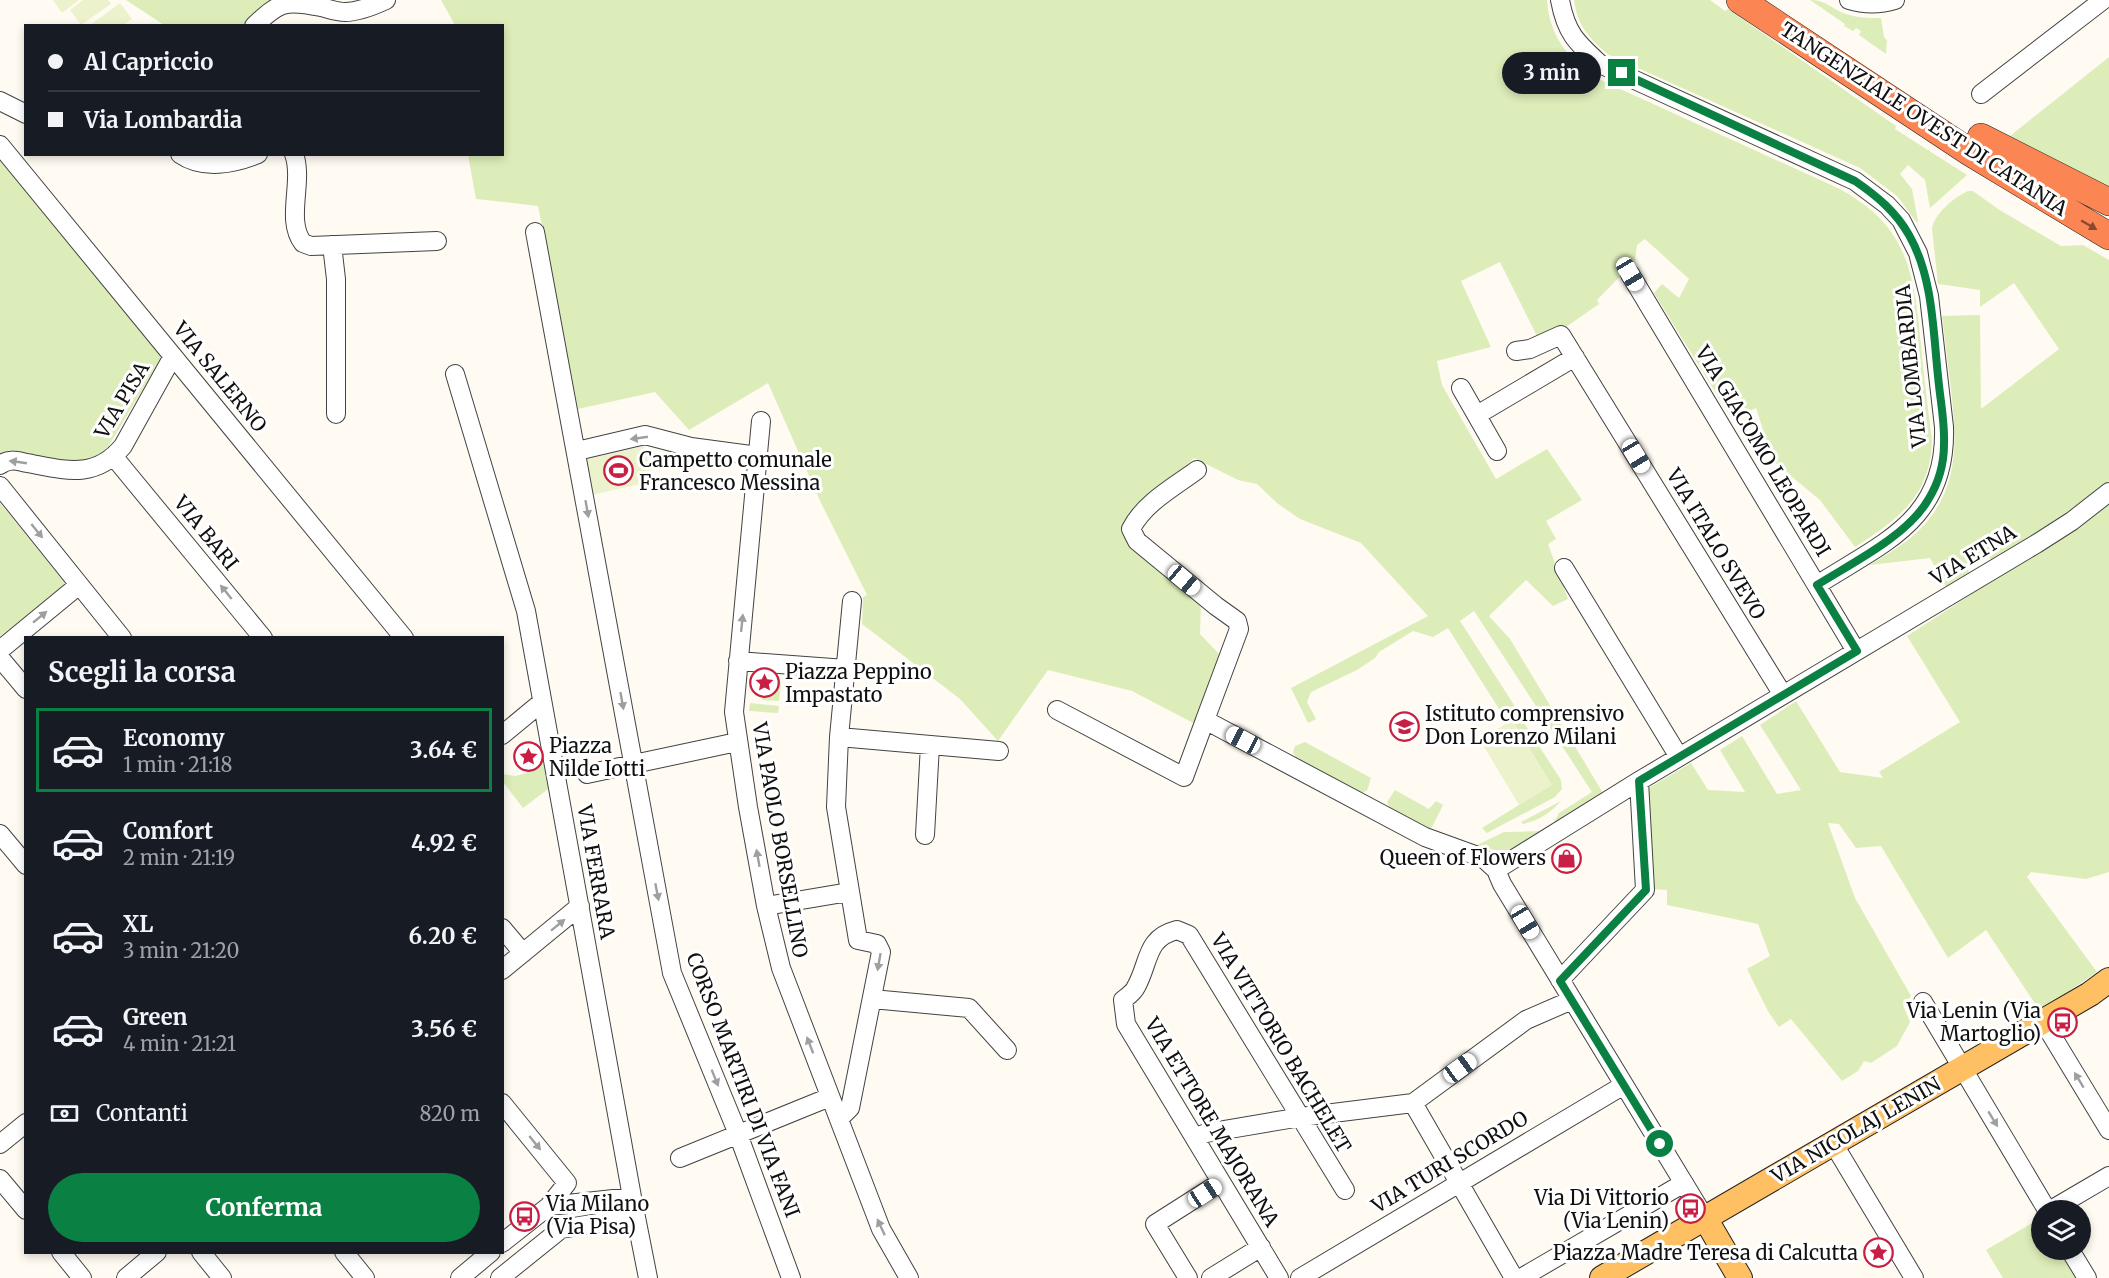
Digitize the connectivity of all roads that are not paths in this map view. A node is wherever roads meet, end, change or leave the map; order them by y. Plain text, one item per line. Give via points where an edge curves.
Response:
1 (386, 0) edge
2 (1560, 0) edge
3 (1740, 0) edge
4 (1773, 0) edge
5 (1849, 0) edge
6 (1895, 0) edge
7 (2103, 0) edge
8 (256, 24) edge
9 (1981, 94) dead end
10 (0, 101) edge
11 (24, 113) edge
12 (1981, 137) junction
13 (0, 145) edge
14 (183, 156) edge
15 (253, 156) edge
16 (294, 156) edge
17 (2109, 202) edge
18 (2109, 214) edge
19 (535, 232) dead end
20 (2109, 236) edge
21 (437, 242) dead end
22 (332, 245) junction
23 (1630, 274) dead end
24 (1515, 351) dead end
25 (173, 356) junction
26 (1575, 357) junction
27 (455, 374) dead end
28 (1461, 388) dead end
29 (336, 414) dead end
30 (1477, 416) junction
31 (761, 421) dead end
32 (1497, 450) dead end
33 (577, 451) junction
34 (758, 456) junction
35 (114, 457) junction
36 (0, 465) edge
37 (1197, 470) dead end
38 (0, 486) edge
39 (2109, 492) edge
40 (1564, 568) dead end
41 (79, 585) junction
42 (1817, 585) junction
43 (852, 602) dead end
44 (120, 636) edge
45 (261, 636) edge
46 (402, 636) edge
47 (0, 650) edge
48 (1857, 651) junction
49 (0, 658) edge
50 (738, 661) junction
51 (846, 669) junction
52 (24, 687) edge
53 (1783, 696) junction
54 (543, 702) junction
55 (1057, 710) dead end
56 (1205, 720) junction
57 (504, 733) edge
58 (839, 737) junction
59 (737, 742) junction
60 (930, 745) junction
61 (999, 751) dead end
62 (1679, 757) junction
63 (633, 764) junction
64 (587, 774) dead end
65 (1639, 781) junction
66 (0, 834) edge
67 (925, 835) dead end
68 (24, 863) edge
69 (1496, 870) junction
70 (849, 892) junction
71 (580, 906) junction
72 (766, 906) junction
73 (504, 930) edge
74 (523, 953) junction
75 (504, 968) edge
76 (2109, 980) edge
77 (1560, 981) junction
78 (1136, 990) joint
79 (872, 999) junction
80 (1572, 1000) junction
81 (1923, 1002) dead end
82 (2043, 1021) junction
83 (1007, 1050) dead end
84 (1963, 1069) junction
85 (1624, 1085) junction
86 (830, 1097) junction
87 (1413, 1103) junction
88 (504, 1105) edge
89 (1301, 1117) junction
90 (839, 1119) junction
91 (24, 1125) edge
92 (2109, 1130) edge
93 (738, 1134) junction
94 (1195, 1138) junction
95 (0, 1143) edge
96 (1833, 1143) junction
97 (680, 1158) dead end
98 (2109, 1176) edge
99 (0, 1179) edge
100 (1221, 1182) junction
101 (1459, 1182) junction
102 (1684, 1183) junction
103 (1345, 1190) dead end
104 (632, 1197) junction
105 (2043, 1200) edge
106 (2067, 1200) edge
107 (549, 1206) junction
108 (24, 1208) edge
109 (636, 1217) junction
110 (1705, 1218) junction
111 (504, 1241) edge
112 (1260, 1247) junction
113 (63, 1254) edge
114 (155, 1254) edge
115 (203, 1254) edge
116 (346, 1254) edge
117 (487, 1254) edge
118 (2076, 1260) edge
119 (502, 1277) edge
120 (82, 1278) edge
121 (126, 1278) edge
122 (222, 1278) edge
123 (365, 1278) edge
124 (459, 1278) edge
125 (648, 1278) edge
126 (791, 1278) edge
127 (909, 1278) edge
128 (1188, 1278) edge
129 (1211, 1278) edge
130 (1279, 1278) edge
131 (1300, 1278) edge
132 (1514, 1278) edge
133 (1521, 1278) edge
134 (1602, 1278) edge
135 (1740, 1278) edge
136 (1914, 1278) edge
137 (2087, 1278) edge

1 - 8 street via 342,12 298,1 285,2
2 - 42 street, VIA LOMBARDIA via 1564,20 1577,43 1600,64 1855,181 1900,220 1918,253 1929,296 1944,427 1939,477 1928,502 1898,534
3 -> 20 highway, TANGENZIALE OVEST DI CATANIA via 1971,153
4 - 12 highway, TANGENZIALE OVEST DI CATANIA
5 - 6 street via 1873,4
7 - 9 street
10 - 11 street
12 - 17 highway
12 - 18 highway, TANGENZIALE OVEST DI CATANIA
13 - 25 street, VIA SALERNO
14 - 15 street via 201,163 226,164
16 - 22 street via 298,237 311,246
19 - 33 street, CORSO MARTIRI DI VIA FANI
21 - 22 street
22 - 29 street via 336,279
23 - 42 street, VIA GIACOMO LEOPARDI
24 - 26 street, VIA ITALO SVEVO via 1562,335
25 - 35 street, VIA PISA
25 - 46 street, VIA SALERNO
26 - 30 street
26 - 53 street, VIA ITALO SVEVO
27 - 54 street, VIA FERRARA via 526,611
28 - 30 street
30 - 32 street
31 - 34 street, VIA PAOLO BORSELLINO
34 -> 33 street via 691,447 645,435
33 -> 63 street, CORSO MARTIRI DI VIA FANI
50 -> 34 street, VIA PAOLO BORSELLINO
35 -> 36 street, VIA PISA via 93,469 61,469 8,460
45 -> 35 street, VIA BARI
37 - 56 street via 1152,503 1131,529 1137,541 1237,621 1239,629
38 -> 41 street
39 - 48 street, VIA ETNA via 2036,544
40 - 62 street
41 - 44 street
47 -> 41 street
42 - 48 street, VIA GIACOMO LEOPARDI
43 - 51 street
48 - 53 street, VIA ETNA
49 - 52 street
50 - 51 street
50 - 59 street, VIA PAOLO BORSELLINO via 734,712
51 - 58 street
53 - 62 street, VIA ETNA
54 - 57 street
54 - 71 street, VIA FERRARA
55 - 56 street via 1184,777
56 - 69 street via 1425,837 1483,858
58 - 60 street
58 - 70 street via 836,807
59 - 63 street
72 -> 59 street, VIA PAOLO BORSELLINO
60 - 61 street
60 - 67 street
62 - 65 street, VIA ETNA
63 - 64 street
63 -> 93 street, CORSO MARTIRI DI VIA FANI via 672,973
65 - 69 street, VIA ETNA
65 - 77 street via 1646,890
66 - 68 street
69 - 77 street
70 - 72 street
70 -> 79 street via 858,940 877,944 881,952
74 -> 71 street
71 - 104 street, VIA FERRARA
86 -> 72 street, VIA PAOLO BORSELLINO via 781,968
73 - 74 street
74 - 75 street
76 - 82 main road, VIA NICOLAJ LENIN
77 - 80 street
78 - 89 street, VIA VITTORIO BACHELET via 1154,942 1166,932 1177,930 1189,936
78 - 94 street, VIA ETTORE MAJORANA via 1123,1000 1126,1024
79 - 83 street via 969,1008
79 - 90 street via 850,1108
80 - 85 street
80 - 87 street via 1526,1020
81 - 84 street
82 - 84 main road, VIA NICOLAJ LENIN
92 -> 82 street
84 - 96 main road, VIA NICOLAJ LENIN
84 -> 105 street
85 - 101 street, VIA TURI SCORDO
85 - 102 street
86 - 90 street, VIA PAOLO BORSELLINO
86 - 93 street
87 - 89 street
87 - 101 street
88 -> 107 street via 567,1183
89 - 94 street
89 - 103 street, VIA VITTORIO BACHELET
127 -> 90 street, VIA PAOLO BORSELLINO via 881,1229
91 - 95 street
93 - 97 street
93 - 126 street, CORSO MARTIRI DI VIA FANI
94 - 100 street, VIA ETTORE MAJORANA
96 - 110 main road, VIA NICOLAJ LENIN
96 - 136 street
98 - 106 street
99 - 108 street
100 - 112 street, VIA ETTORE MAJORANA
100 - 128 street via 1155,1224
101 - 131 street, VIA TURI SCORDO
101 - 132 street
102 - 110 street
102 - 133 street
104 - 107 street
104 - 109 street, VIA FERRARA
107 - 111 street
109 - 119 street via 561,1229
109 - 125 street, VIA FERRARA
110 - 134 main road, VIA NICOLAJ LENIN
110 - 135 main road
112 - 129 street
112 - 130 street, VIA ETTORE MAJORANA
113 - 120 street
114 - 121 street
115 - 122 street
116 - 123 street
117 - 119 street
117 - 124 street
118 - 137 street

